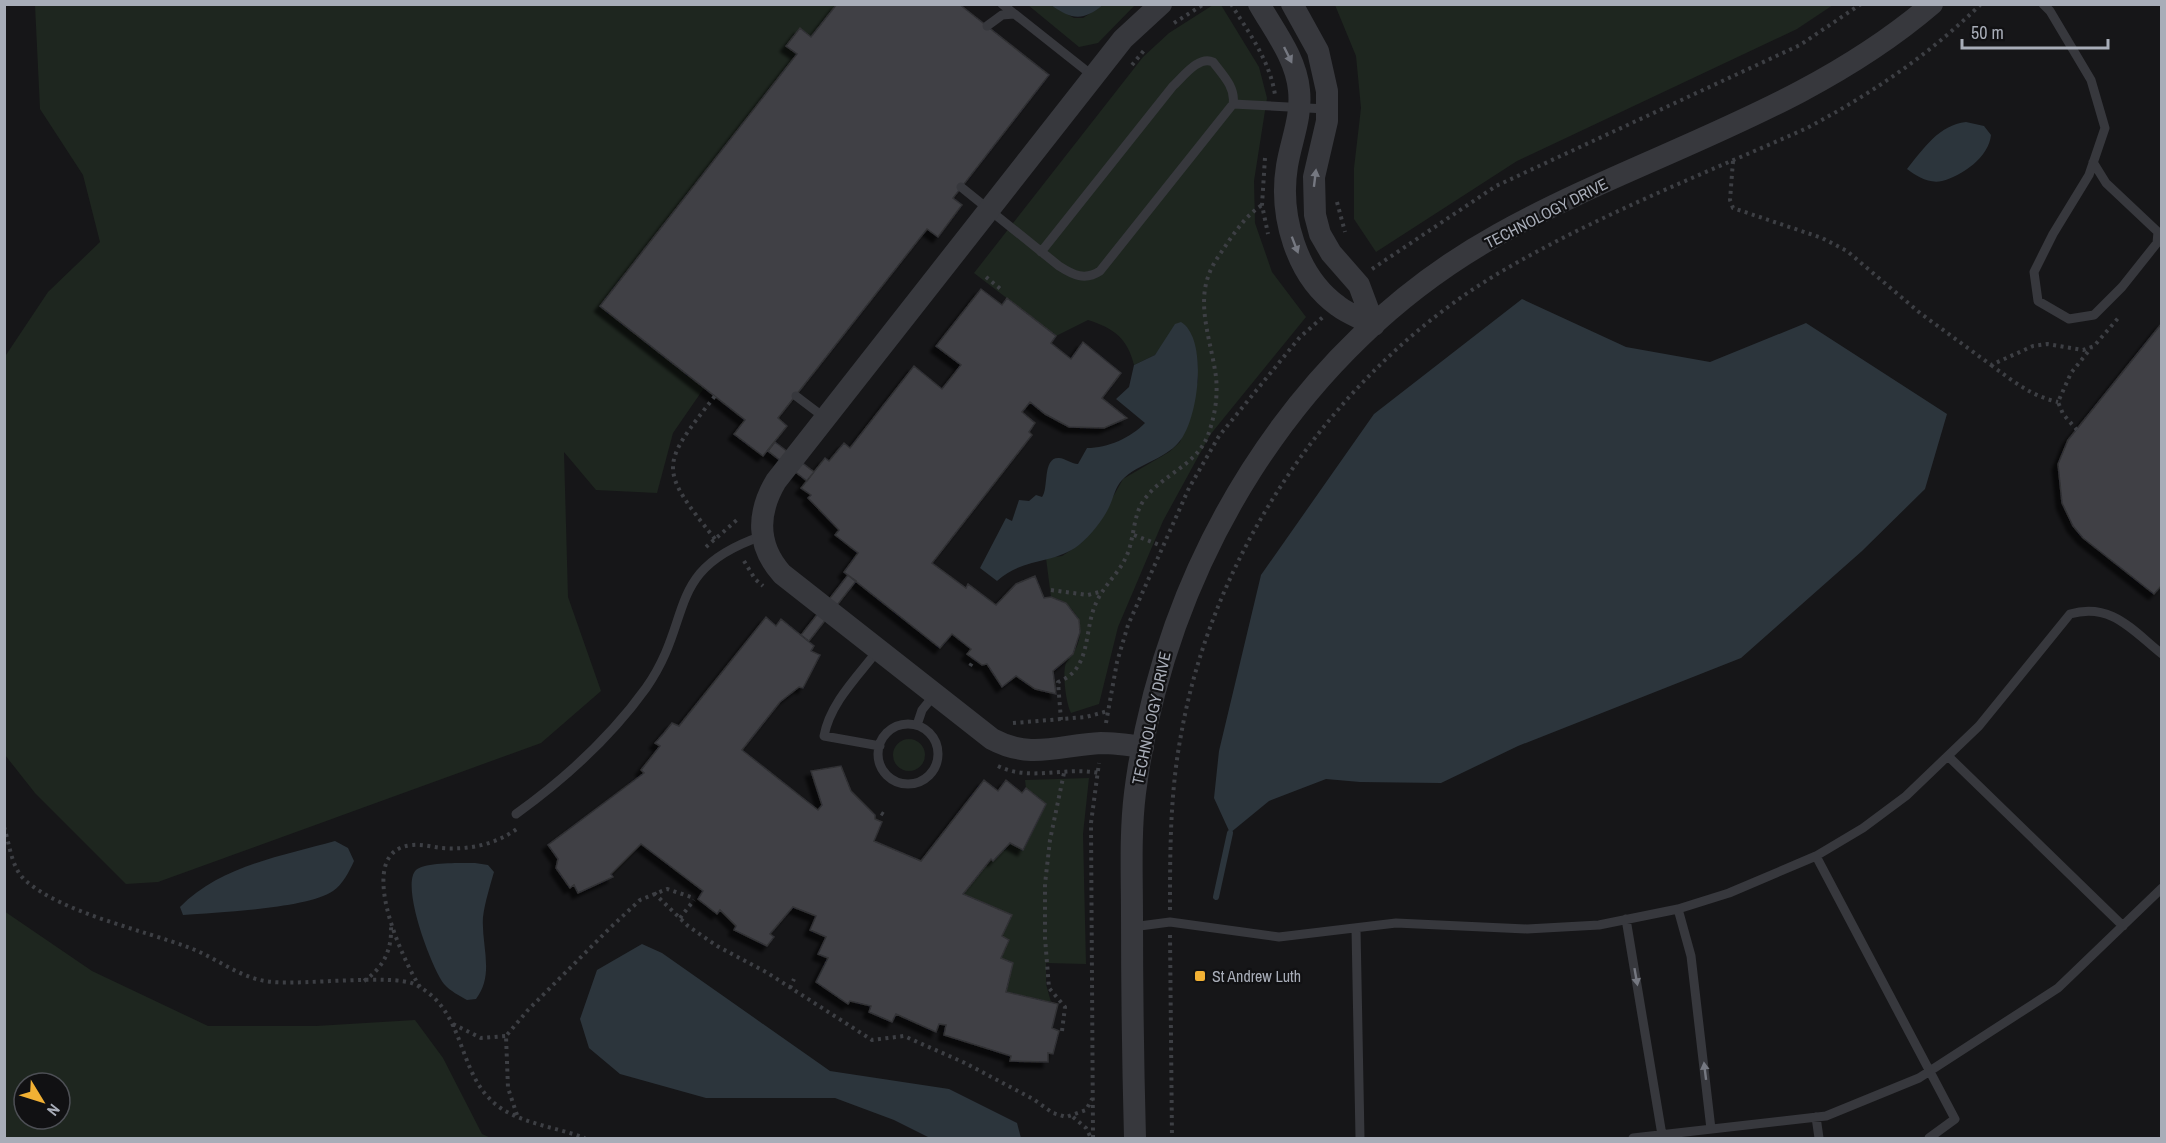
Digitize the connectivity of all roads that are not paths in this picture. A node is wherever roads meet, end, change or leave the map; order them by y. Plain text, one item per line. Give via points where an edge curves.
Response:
1 (1002, 4) edge
2 (1161, 4) edge
3 (1259, 4) edge
4 (1292, 4) edge
5 (1932, 4) edge
6 (2043, 4) edge
7 (1014, 14) junction
8 (987, 26) dead end
9 (1094, 76) junction
10 (1233, 104) junction
11 (1299, 109) junction
12 (1327, 109) junction
13 (2093, 162) junction
14 (961, 187) dead end
15 (989, 209) junction
16 (2159, 242) edge
17 (1041, 252) junction
18 (1374, 325) junction
19 (796, 396) dead end
20 (825, 418) junction
21 (762, 536) junction
22 (879, 650) junction
23 (2162, 654) edge
24 (935, 694) junction
25 (917, 725) junction
26 (880, 746) junction
27 (1143, 747) junction
28 (1949, 757) junction
29 (516, 814) road end
30 (1816, 856) junction
31 (2162, 888) edge
32 (1678, 909) junction
33 (1626, 920) junction
34 (2123, 926) junction
35 (1132, 927) junction
36 (1356, 928) junction
37 (1930, 1071) junction
38 (1816, 1118) junction
39 (1711, 1129) junction
40 (1662, 1135) junction
41 (1135, 1138) edge
42 (1360, 1138) edge
43 (1633, 1138) edge
44 (1820, 1138) edge
45 (1929, 1138) edge

1 - 7 lane
2 - 9 street via 1123,39
3 -> 11 street via 1294,67
4 - 12 street via 1318,51
5 - 18 street, TECHNOLOGY DRIVE via 1852,64 1809,90 1497,235 1433,277
6 - 13 lane via 2091,80 2105,128
7 - 8 lane via 1002,15
7 - 9 lane
9 - 15 street
10 - 11 lane
10 - 17 lane via 1100,271 1085,278 1072,274
10 - 17 lane via 1231,87 1214,62 1202,61 1191,69 1173,86
11 - 12 lane
11 -> 18 street via 1284,187 1294,244 1316,282 1337,306
18 -> 12 street via 1359,285 1331,253 1315,215 1314,177
13 - 16 lane via 2106,183 2158,232
13 - 16 lane via 2034,272 2038,301 2069,320 2094,315
14 - 15 lane
15 - 17 lane
15 - 20 street
18 - 27 street, TECHNOLOGY DRIVE via 1320,380 1272,439 1229,504 1194,573 1167,644
19 - 20 lane
20 - 21 street via 767,495
21 - 22 street via 771,562 782,574
21 - 29 lane via 714,558 696,576 666,652 631,708 577,766
22 - 24 street
22 - 26 lane via 833,708 824,735
23 - 28 lane via 2115,616 2100,610 2070,614
24 - 25 lane via 922,710
24 - 27 street via 992,739 1021,750 1102,743
25 - 26 lane via 893,728
25 - 26 lane via 931,734 939,753 938,763 925,779 906,784 889,777 879,761
27 - 35 street, TECHNOLOGY DRIVE via 1135,796
28 - 30 lane via 1906,796
28 - 34 lane
30 - 32 lane via 1769,878
30 - 37 lane
31 - 34 lane
32 - 33 lane
39 -> 32 lane via 1691,956
33 - 36 lane via 1527,929 1396,923
33 -> 40 lane
34 - 37 lane via 2058,988
35 - 36 lane via 1170,922 1279,937
35 - 41 street, TECHNOLOGY DRIVE
36 - 42 lane
37 - 38 lane
37 - 45 lane via 1955,1119
38 - 39 lane
38 - 44 lane
39 - 40 lane
40 - 43 lane

